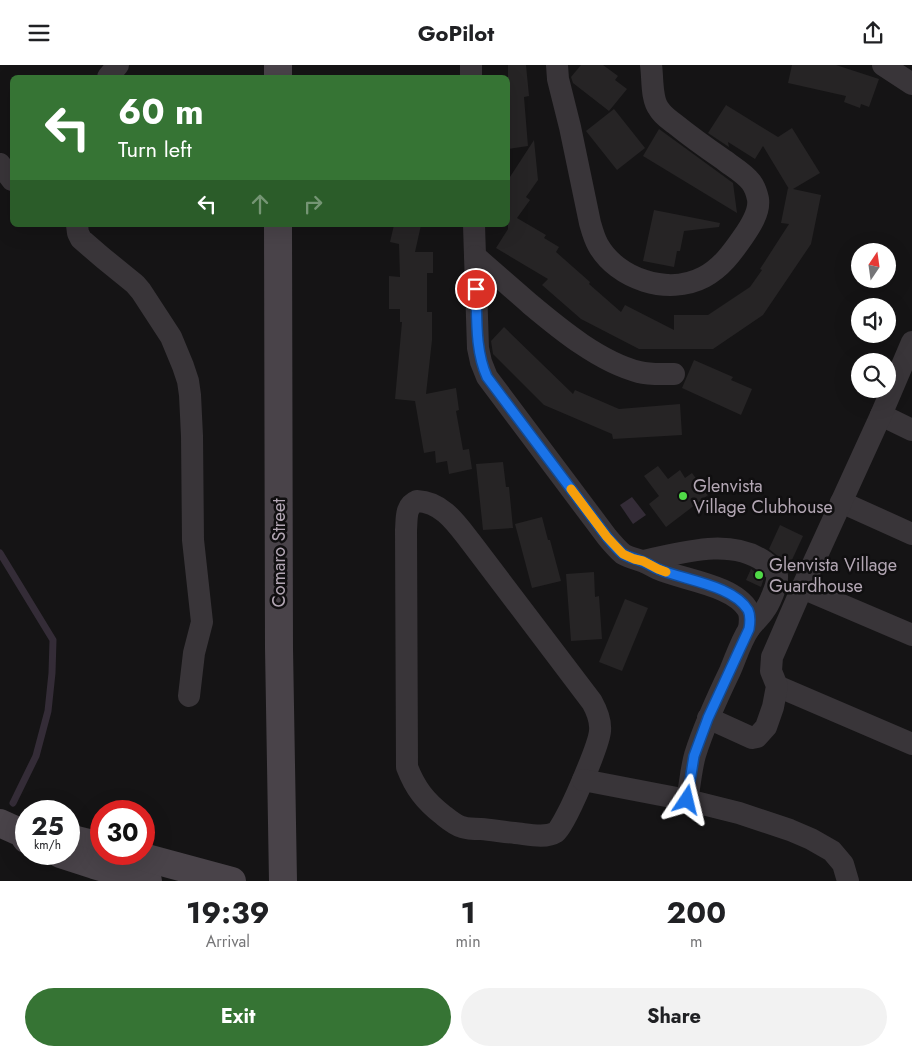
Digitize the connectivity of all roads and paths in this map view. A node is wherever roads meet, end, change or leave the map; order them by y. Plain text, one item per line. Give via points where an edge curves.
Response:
1 (118, 65) edge
2 (557, 65) edge
3 (650, 65) edge
4 (883, 65) edge
5 (110, 75) edge
6 (912, 84) edge
7 (0, 164) edge
8 (10, 176) edge
9 (76, 227) edge
10 (278, 227) edge
11 (474, 227) edge
12 (475, 256) junction
13 (912, 342) edge
14 (674, 374) dead end
15 (881, 415) junction
16 (912, 429) edge
17 (841, 502) junction
18 (912, 534) edge
19 (643, 561) junction
20 (802, 588) junction
21 (749, 629) junction
22 (912, 635) edge
23 (777, 686) junction
24 (189, 696) dead end
25 (708, 718) junction
26 (912, 744) edge
27 (583, 780) junction
28 (687, 800) junction
29 (80, 860) edge
30 (155, 860) edge
31 (148, 881) edge
32 (232, 881) edge
33 (283, 881) edge
34 (848, 881) edge

1 - 5 street
2 - 3 street via 590,223 598,245 617,266 635,278 674,285 702,278 729,257 747,232 759,201 751,182 742,173 658,108
4 - 6 street
7 - 8 street
9 - 24 street via 81,239 141,291 171,337 188,381 193,540 202,622 194,653
10 - 33 street, Comaro Street
11 - 12 street
12 - 14 street via 562,331 596,353 641,373
12 - 19 street via 478,348 487,377 607,537 623,554
13 - 15 street
15 - 16 street
15 - 17 street
17 - 18 street
17 - 20 street
19 - 21 street via 735,597 749,613
19 - 21 street via 715,549 735,550 764,561 776,572 777,581 765,610
20 - 22 street
20 - 23 street via 772,657 772,678
21 - 25 street
23 - 25 street via 766,727 757,737 747,737
23 - 26 street
25 - 28 street via 694,756
27 - 27 street via 559,830 540,836 460,827 420,794 408,767 406,530 408,509 414,502 433,505 452,518 592,702 600,720 600,731
27 - 28 street
28 - 34 street via 790,830 825,846 843,865
29 - 31 street
30 - 32 street

